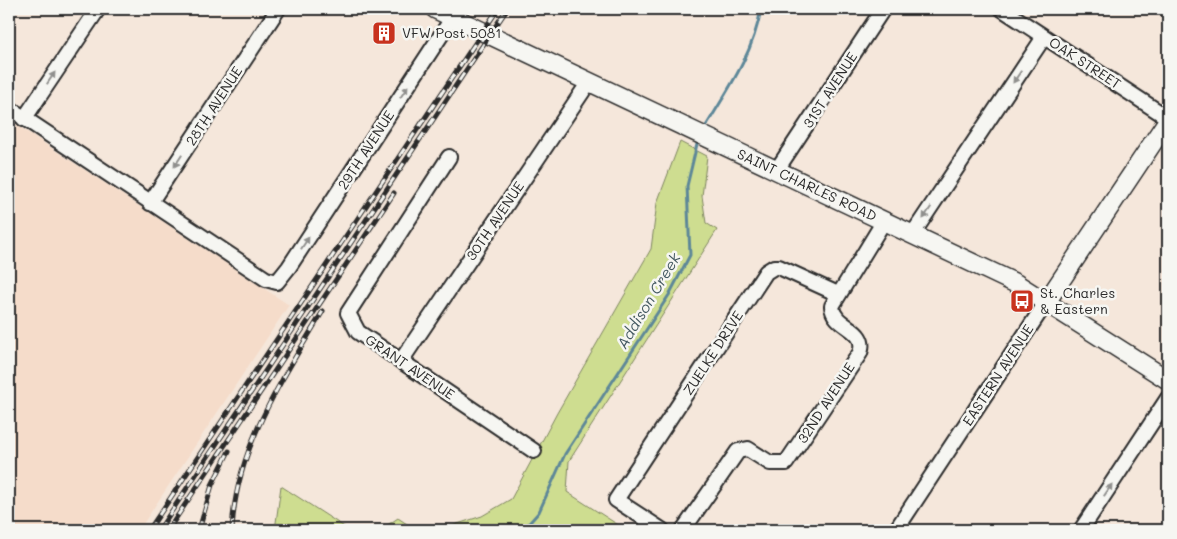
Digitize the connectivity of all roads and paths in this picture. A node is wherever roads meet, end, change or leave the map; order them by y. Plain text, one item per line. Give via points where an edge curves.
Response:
1 (98, 9) edge
2 (278, 9) edge
3 (435, 9) edge
4 (883, 9) edge
5 (1002, 9) edge
6 (453, 17) junction
7 (1044, 37) junction
8 (589, 82) junction
9 (9, 108) edge
10 (24, 119) junction
11 (1168, 119) edge
12 (449, 157) dead end
13 (776, 171) junction
14 (150, 204) junction
15 (884, 221) junction
16 (912, 235) junction
17 (838, 294) junction
18 (1047, 301) junction
19 (401, 361) junction
20 (1168, 380) edge
21 (1168, 398) edge
22 (534, 451) dead end
23 (662, 530) edge
24 (683, 530) edge
25 (896, 530) edge
26 (1081, 530) edge

10 -> 1 street
2 -> 14 street, 28TH AVENUE
3 - 6 main road, SAINT CHARLES ROAD
4 - 13 street, 31ST AVENUE
5 - 7 street, OAK STREET
6 - 8 main road, SAINT CHARLES ROAD
14 -> 6 street, 29TH AVENUE via 266,280 277,282
7 - 11 street, OAK STREET
7 -> 16 street
8 - 13 main road, SAINT CHARLES ROAD
8 - 19 street, 30TH AVENUE
9 - 10 street
10 - 14 street
11 - 18 main road, EASTERN AVENUE
12 - 19 street, GRANT AVENUE via 348,313 358,332
13 - 15 main road, SAINT CHARLES ROAD
15 - 16 main road, SAINT CHARLES ROAD
15 - 17 street, 32ND AVENUE
16 - 18 main road, SAINT CHARLES ROAD
17 - 23 street, ZUELKE DRIVE via 779,267 766,272 616,500
17 - 24 street, 32ND AVENUE via 832,306 833,314 857,333 862,342 860,353 786,463 770,463 748,449 738,451
18 - 20 main road, SAINT CHARLES ROAD
18 - 25 street, EASTERN AVENUE
19 - 22 street, GRANT AVENUE
26 -> 21 street

